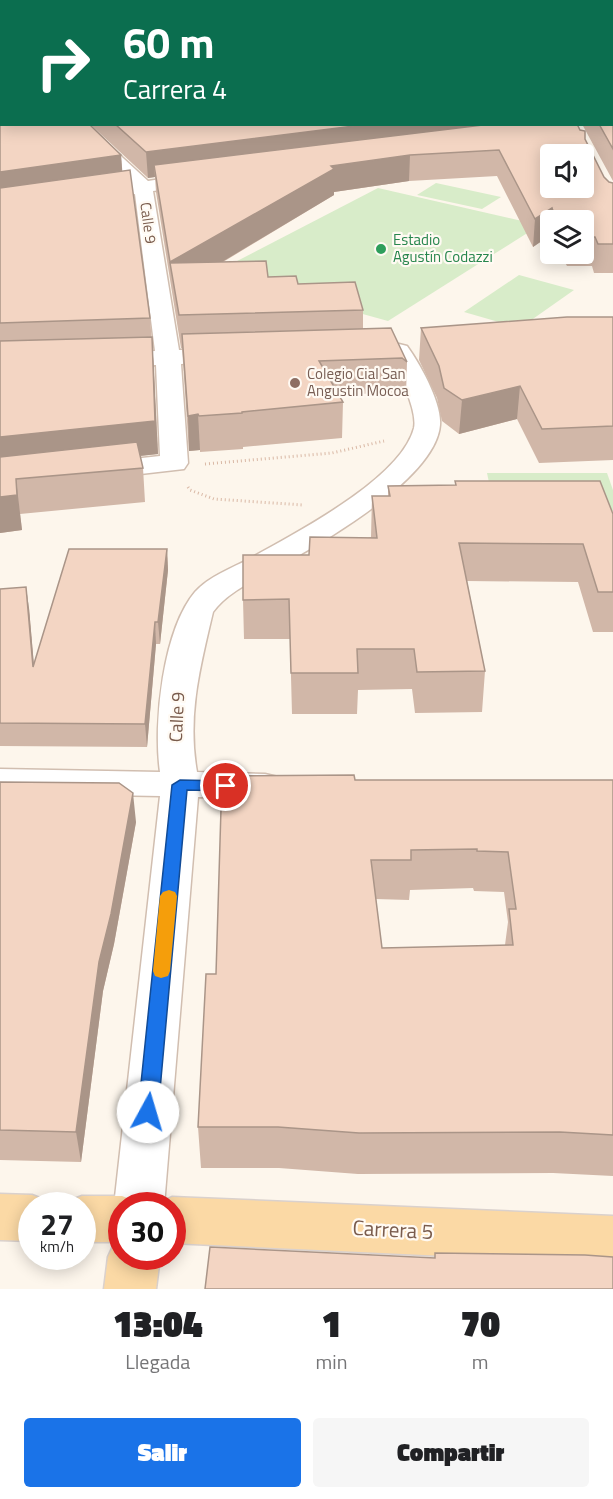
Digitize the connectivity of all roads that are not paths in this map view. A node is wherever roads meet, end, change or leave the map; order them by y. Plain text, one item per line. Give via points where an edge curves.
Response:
1 (77, 126) edge
2 (213, 177) edge
3 (142, 186) junction
4 (0, 207) edge
5 (399, 351) edge
6 (249, 355) edge
7 (168, 357) junction
8 (84, 360) edge
9 (70, 474) edge
10 (0, 781) edge
11 (180, 785) junction
12 (297, 787) edge
13 (140, 1192) edge
14 (0, 1217) edge
15 (18, 1218) edge
16 (186, 1221) edge
17 (613, 1240) edge
18 (132, 1270) edge
19 (130, 1289) edge

1 - 3 street, Calle 9
2 - 3 street
3 - 4 street
3 - 7 street, Calle 9
5 - 11 street, Calle 9 via 419,384 428,426 417,452 347,514 225,585 208,597 197,612 180,681 174,745
6 - 7 street
7 - 8 street
7 - 9 street, Calle 9 via 174,463
10 - 11 street
11 - 12 street
11 - 13 street, Calle 9
14 - 15 main road
16 - 17 main road, Carrera 5
18 - 19 main road

